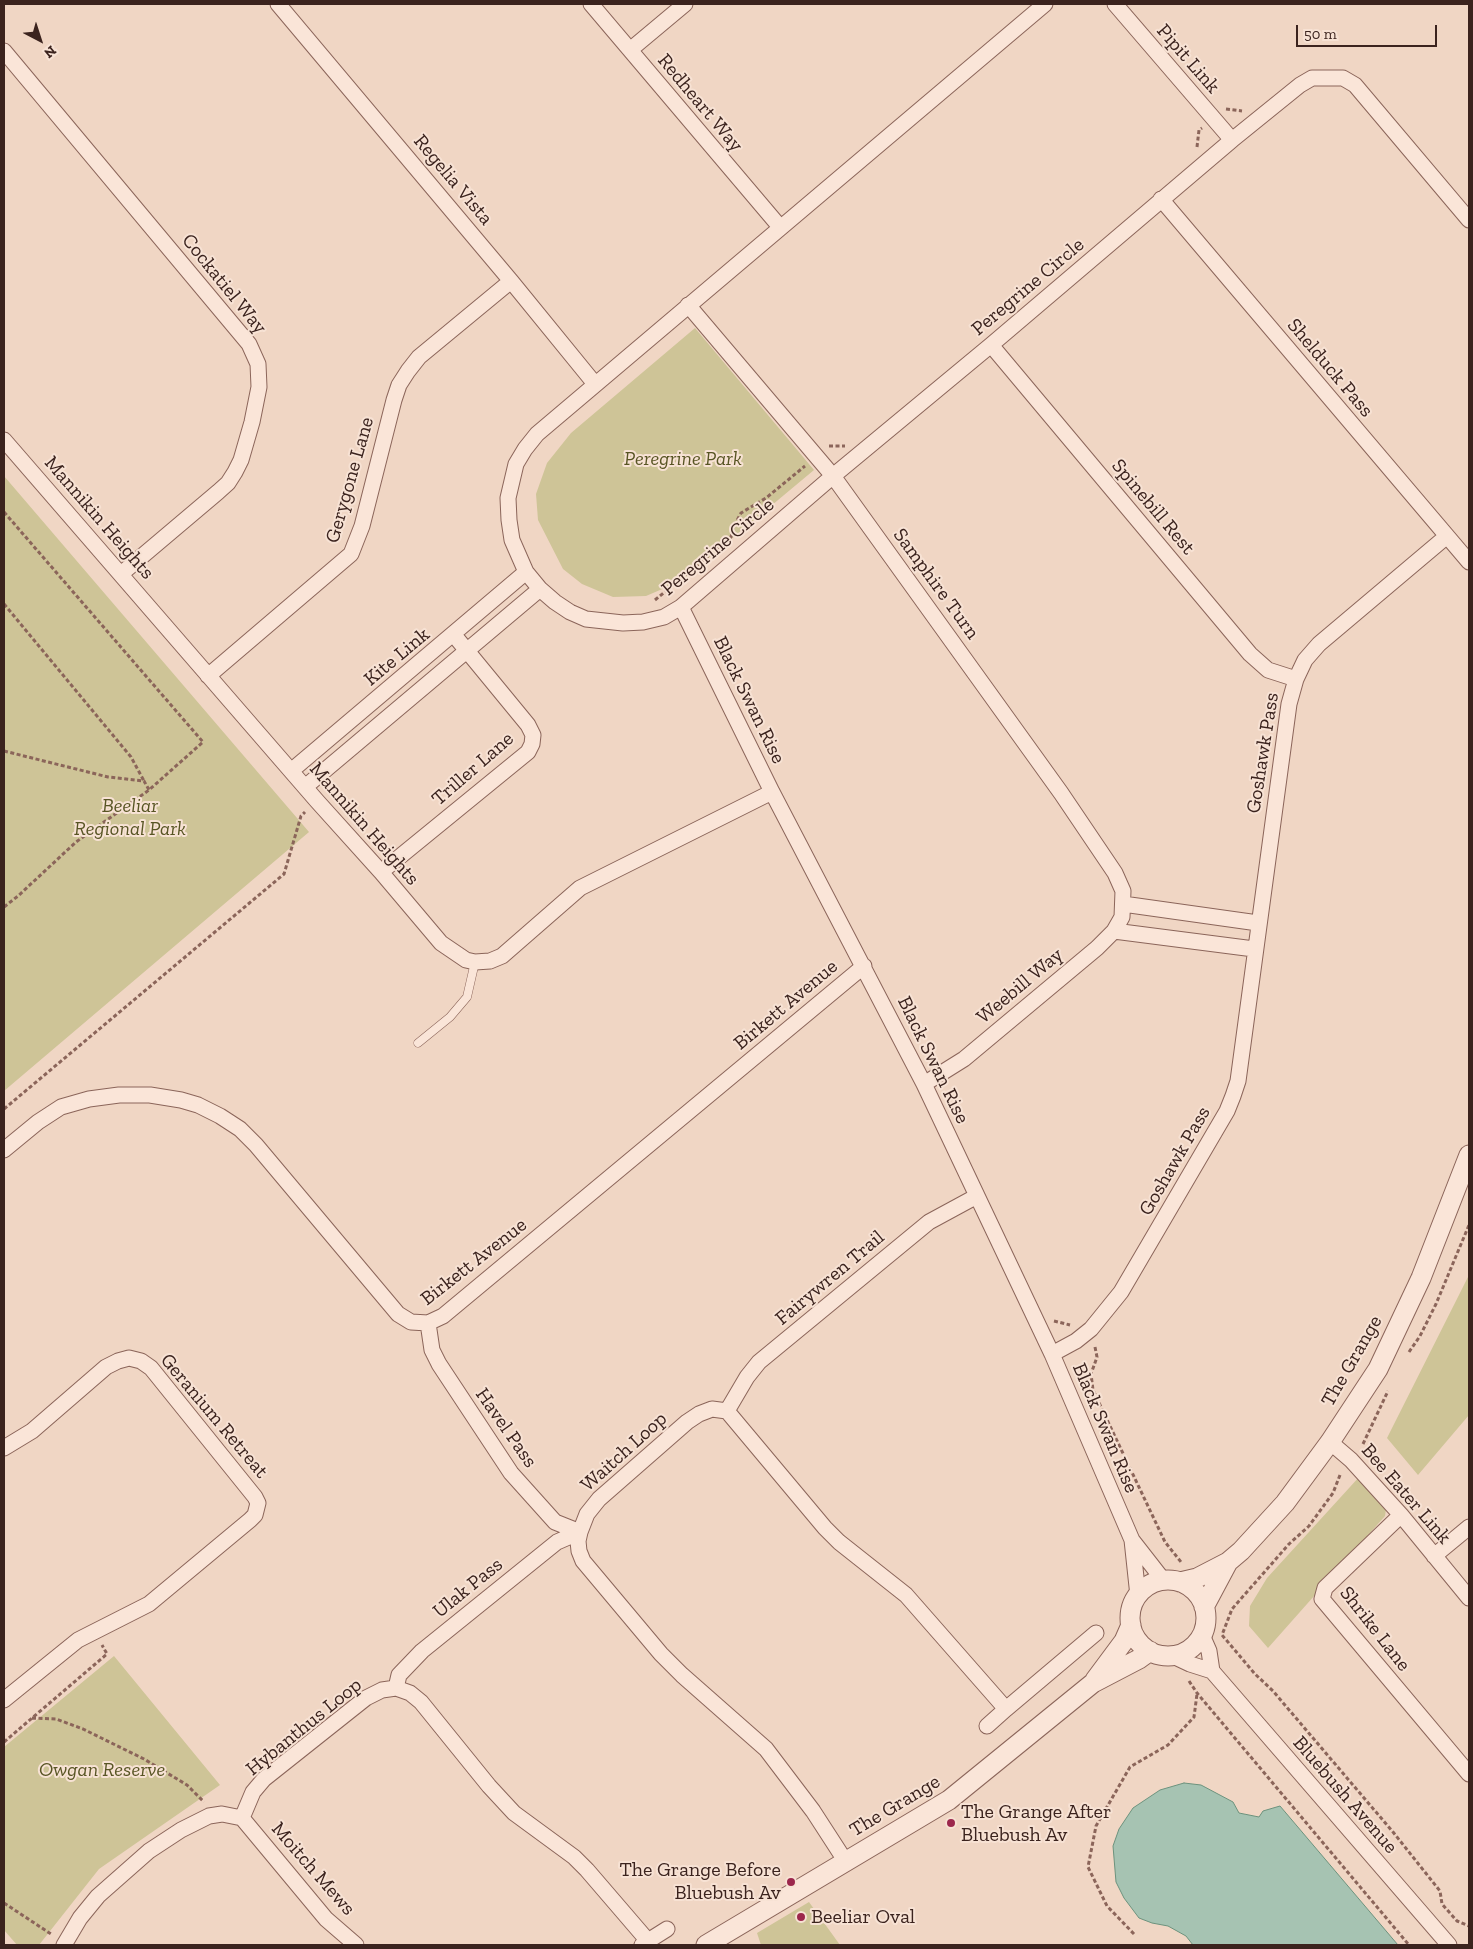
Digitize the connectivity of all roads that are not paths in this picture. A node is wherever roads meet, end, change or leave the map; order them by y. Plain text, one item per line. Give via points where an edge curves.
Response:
1 (278, 4) edge
2 (591, 4) edge
3 (685, 4) edge
4 (1045, 4) edge
5 (1115, 4) edge
6 (630, 50) junction
7 (4, 51) edge
8 (1232, 140) junction
9 (1161, 199) junction
10 (1469, 220) edge
11 (780, 228) junction
12 (511, 281) junction
13 (688, 305) junction
14 (991, 345) junction
15 (595, 384) junction
16 (4, 440) edge
17 (833, 476) junction
18 (1447, 536) junction
19 (1469, 562) edge
20 (526, 572) junction
21 (121, 574) junction
22 (540, 589) junction
23 (682, 607) junction
24 (454, 635) junction
25 (466, 650) junction
26 (208, 676) junction
27 (1296, 679) junction
28 (292, 771) junction
29 (305, 787) junction
30 (772, 792) junction
31 (381, 872) junction
32 (1123, 904) junction
33 (1258, 923) junction
34 (1114, 931) junction
35 (1254, 949) junction
36 (475, 962) junction
37 (864, 966) junction
38 (418, 1043) dead end
39 (924, 1084) junction
40 (4, 1150) edge
41 (1469, 1155) edge
42 (978, 1196) junction
43 (428, 1323) junction
44 (1052, 1354) junction
45 (727, 1412) junction
46 (1330, 1442) junction
47 (4, 1448) edge
48 (1401, 1515) junction
49 (1469, 1527) edge
50 (580, 1532) junction
51 (1132, 1540) junction
52 (1434, 1556) junction
53 (1228, 1562) junction
54 (1172, 1582) junction
55 (1138, 1596) junction
56 (1469, 1598) edge
57 (1204, 1607) junction
58 (1131, 1624) junction
59 (1096, 1633) dead end
60 (1202, 1634) junction
61 (1150, 1651) junction
62 (1173, 1656) junction
63 (1212, 1671) junction
64 (1093, 1683) junction
65 (396, 1688) junction
66 (4, 1700) edge
67 (1006, 1709) junction
68 (988, 1726) dead end
69 (1469, 1774) edge
70 (242, 1818) junction
71 (846, 1862) junction
72 (667, 1929) dead end
73 (645, 1943) edge
74 (64, 1945) edge
75 (356, 1945) edge
76 (706, 1945) edge
77 (1449, 1945) edge

1 - 12 street, Regelia Vista
2 - 6 street, Redheart Way
3 - 6 street
4 - 11 street, Peregrine Circle
5 - 8 street, Pipit Link
6 - 11 street, Redheart Way
7 - 21 street, Cockatiel Way via 249,344 258,364 259,387 254,413 241,460 228,483
8 - 9 street, Peregrine Circle
8 - 10 street, Peregrine Circle via 1312,78 1343,78 1355,85
9 - 14 street, Peregrine Circle
9 - 18 street, Shelduck Pass
11 - 13 street, Peregrine Circle
12 - 15 street, Regelia Vista
12 - 26 street, Gerygone Lane via 419,358 399,385 362,526 351,554
13 - 15 street, Peregrine Circle
13 - 17 street, Samphire Turn
14 - 17 street, Peregrine Circle
14 - 27 street, Spinebill Rest via 1250,654 1268,670
15 - 20 street, Peregrine Circle via 536,434 516,464 508,498 508,514 512,540
16 - 21 street, Mannikin Heights
17 - 23 street, Peregrine Circle
17 - 32 street, Samphire Turn via 1099,849 1123,891
18 - 19 street, Shelduck Pass
18 - 27 street, Goshawk Pass via 1319,644
20 - 22 street, Peregrine Circle
20 - 24 street, Kite Link
21 - 26 street, Mannikin Heights
22 - 23 street, Peregrine Circle via 570,612 606,623 643,622 664,617
22 - 25 street, Kite Link
23 - 30 street, Black Swan Rise
24 - 25 street, Triller Lane
24 - 28 street, Kite Link
25 - 29 street, Kite Link
25 - 31 street, Triller Lane via 528,725 533,735 532,744 528,752
26 - 28 street, Mannikin Heights
27 - 33 street, Goshawk Pass via 1289,704
28 - 29 street, Mannikin Heights
29 - 31 street, Mannikin Heights
30 - 36 street via 580,888 502,956
30 - 37 street, Black Swan Rise
31 - 36 street, Mannikin Heights via 441,943 466,960
32 - 33 street
32 - 34 street, Weebill Way via 1122,917
33 - 35 street, Goshawk Pass
34 - 35 street
34 - 39 street, Weebill Way via 964,1059
35 - 44 street, Goshawk Pass via 1238,1081 1227,1111 1121,1292 1091,1329
36 - 38 lane via 467,997 450,1017
37 - 39 street, Black Swan Rise
37 - 43 street, Birkett Avenue via 443,1316
39 - 42 street, Black Swan Rise
40 - 43 street, Birkett Avenue via 61,1107 89,1099 150,1094 198,1105 240,1129 256,1145 398,1314 411,1322
41 - 46 street, The Grange via 1421,1278 1378,1369
42 - 44 street, Black Swan Rise
42 - 45 street, Fairywren Trail via 929,1222 759,1362
43 - 50 street, Havel Pass via 432,1350 439,1364 511,1473 554,1522
44 - 51 street, Black Swan Rise
45 - 50 street, Waitch Loop via 705,1410 687,1422 599,1499 587,1514
45 - 67 street via 825,1528 906,1595
46 - 48 street, Bee Eater Link via 1351,1460
46 - 53 street, The Grange via 1285,1503
47 - 66 street, Geranium Retreat via 32,1431 106,1367 129,1358 151,1368 258,1503 250,1520 149,1604 64,1650
48 - 52 street, Bee Eater Link
48 - 69 street, Shrike Lane via 1325,1588 1322,1599
49 - 52 street
50 - 65 street, Ulak Pass via 557,1542 409,1662 399,1675
50 - 71 street, Waitch Loop via 579,1551 583,1561 661,1654 766,1750 814,1811
51 - 54 street, Black Swan Rise
51 - 55 street, Black Swan Rise
52 - 56 street, Bee Eater Link
53 - 54 street, The Grange via 1197,1578
53 - 57 street, The Grange
54 - 55 street via 1150,1585
54 - 57 street via 1191,1588
55 - 58 street via 1131,1609
57 - 60 street via 1206,1621
58 - 61 street via 1137,1640
58 - 64 street, The Grange via 1124,1641
59 - 67 street
60 - 62 street via 1190,1649
60 - 63 street, Bluebush Avenue
61 - 62 street via 1161,1656
61 - 64 street, The Grange
62 - 63 street
63 - 77 street, Bluebush Avenue
64 - 71 street, The Grange via 950,1800
65 - 70 street, Hybanthus Loop via 382,1690 366,1698 264,1779
65 - 73 street, Hybanthus Loop via 421,1702 514,1813 587,1870
67 - 68 street
70 - 74 street via 222,1814 209,1816 149,1850 98,1896
70 - 75 street, Moitch Mews via 326,1919
71 - 76 street, The Grange
72 - 73 street, Hybanthus Loop

